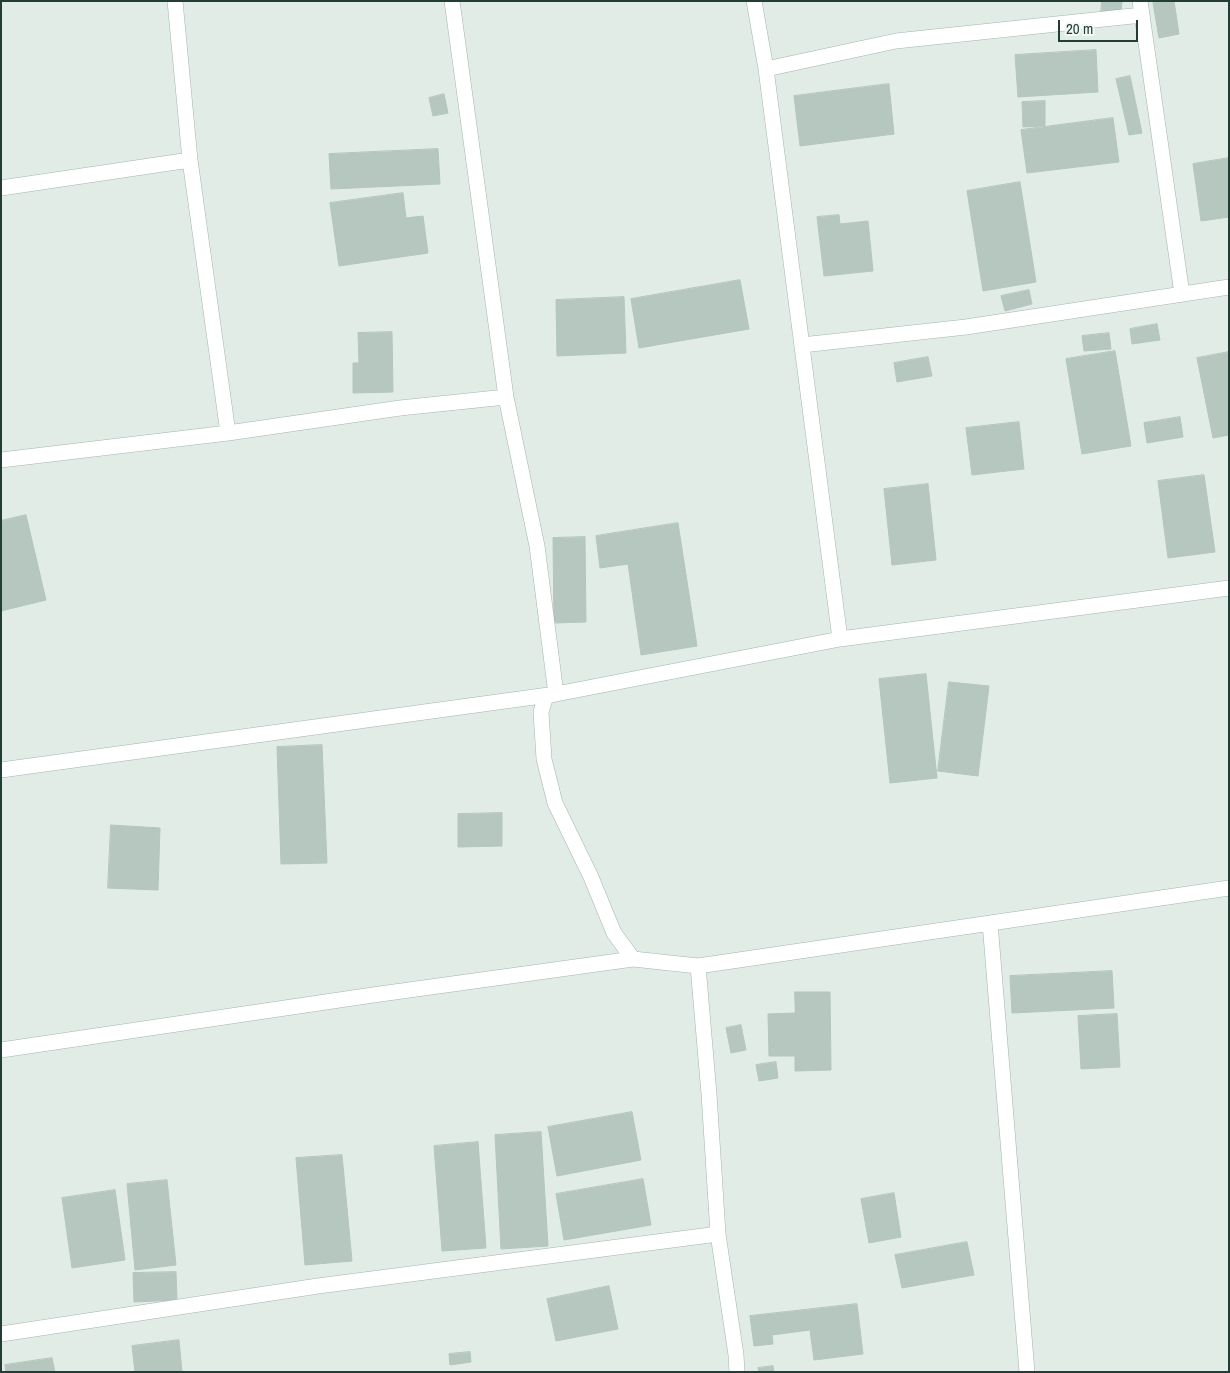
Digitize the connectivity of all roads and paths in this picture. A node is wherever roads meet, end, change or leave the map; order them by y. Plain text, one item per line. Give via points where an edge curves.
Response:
1 (175, 1) edge
2 (452, 1) edge
3 (754, 1) edge
4 (1141, 8) edge
5 (766, 69) junction
6 (190, 160) junction
7 (1, 188) edge
8 (1229, 287) edge
9 (1182, 294) junction
10 (802, 345) junction
11 (506, 397) junction
12 (228, 433) junction
13 (1, 460) edge
14 (1229, 588) edge
15 (840, 639) junction
16 (556, 694) junction
17 (1, 770) edge
18 (1229, 888) edge
19 (990, 922) junction
20 (633, 959) junction
21 (698, 966) junction
22 (1, 1050) edge
23 (718, 1234) junction
24 (1, 1334) edge
25 (737, 1372) edge
26 (1027, 1372) edge

1 - 6 street
2 - 11 street
3 - 5 street
4 - 5 street via 896,41
4 - 9 street
5 - 10 street
6 - 7 street
6 - 12 street
8 - 9 street
9 - 10 street via 966,327
10 - 15 street
11 - 12 street via 400,408
11 - 16 street via 537,546
12 - 13 street
14 - 15 street
15 - 16 street
16 - 17 street
16 - 20 street via 546,696 541,712 544,759 555,803 591,876 614,933
18 - 19 street
19 - 21 street
19 - 26 street
20 - 21 street
20 - 22 street
21 - 23 street
23 - 24 street via 318,1286
23 - 25 street

